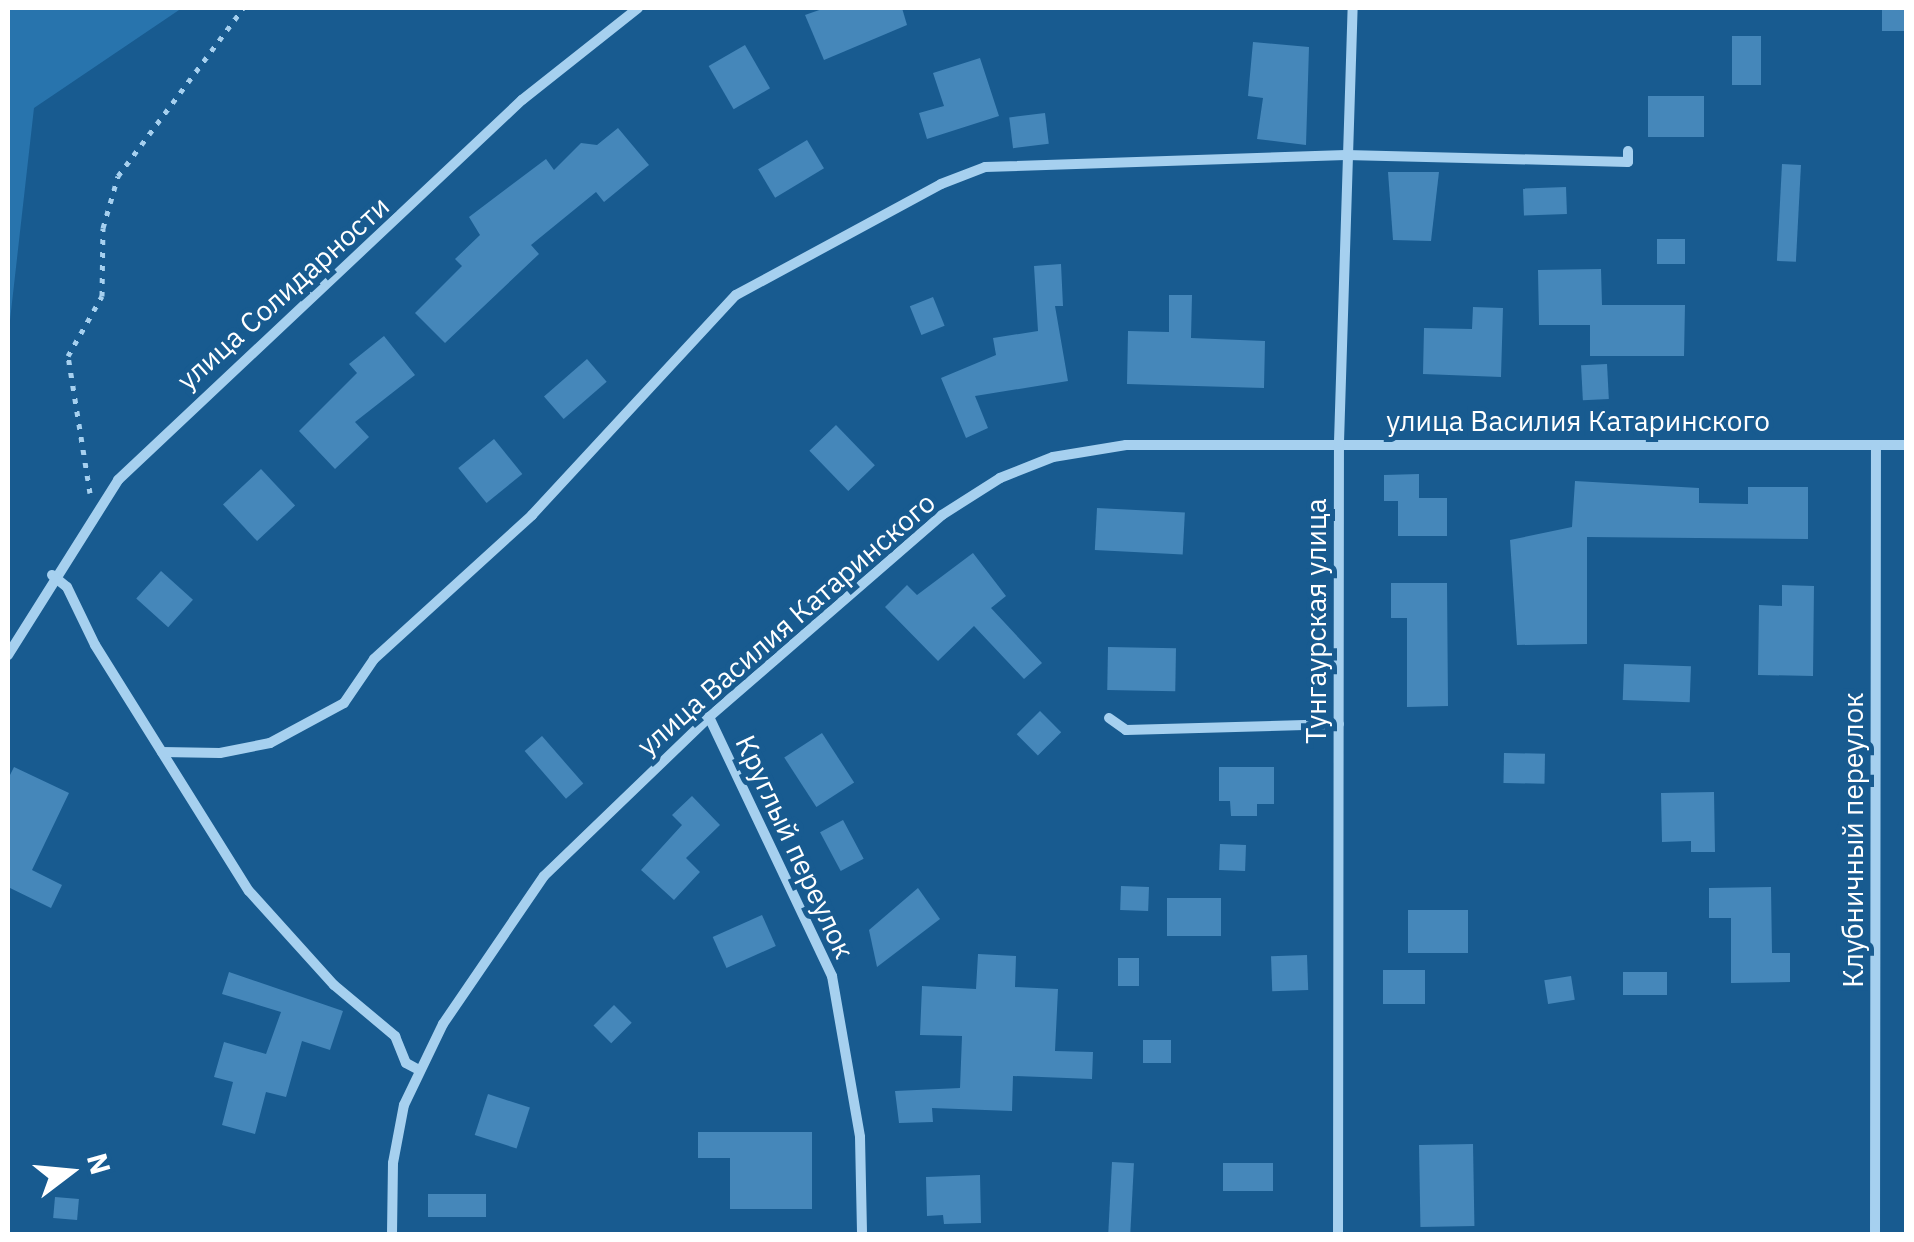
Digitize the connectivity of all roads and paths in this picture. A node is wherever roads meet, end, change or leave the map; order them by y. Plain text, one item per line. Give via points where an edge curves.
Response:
1 (243, 8) edge
2 (638, 8) edge
3 (1353, 8) edge
4 (1628, 150) dead end
5 (1346, 155) junction
6 (1339, 442) junction
7 (1906, 445) edge
8 (1876, 446) junction
9 (97, 510) junction
10 (52, 575) junction
11 (8, 655) edge
12 (710, 717) junction
13 (1108, 718) dead end
14 (1339, 724) junction
15 (162, 752) junction
16 (419, 1070) junction
17 (392, 1234) edge
18 (862, 1234) edge
19 (1338, 1234) edge
20 (1874, 1234) edge

1 - 9 path via 118,176 103,228 102,296 68,356 84,478
2 - 9 street, улица Солидарности via 522,100 188,408
3 - 5 street, Тунгаурская улица
4 - 5 street via 1628,162
5 - 6 street, Тунгаурская улица
5 - 15 street via 985,167 941,184 736,295 532,514 374,659 344,703 270,744 220,754
6 - 8 street, улица Василия Катаринского
6 - 12 street, улица Василия Катаринского via 1126,445 1053,458 1000,478 942,515
6 - 14 street, Тунгаурская улица
7 - 8 street, улица Василия Катаринского
8 - 20 street, Клубничный переулок
9 - 10 street, улица Солидарности
10 - 11 street, улица Солидарности
10 - 15 street via 67,587
12 - 16 street, улица Василия Катаринского via 544,876 486,954
12 - 18 street, Круглый переулок via 832,976 860,1137
13 - 14 street via 1126,730
14 - 19 street, Тунгаурская улица
15 - 16 street via 249,891 334,984 395,1036 406,1062
16 - 17 street, улица Василия Катаринского via 397,1130

